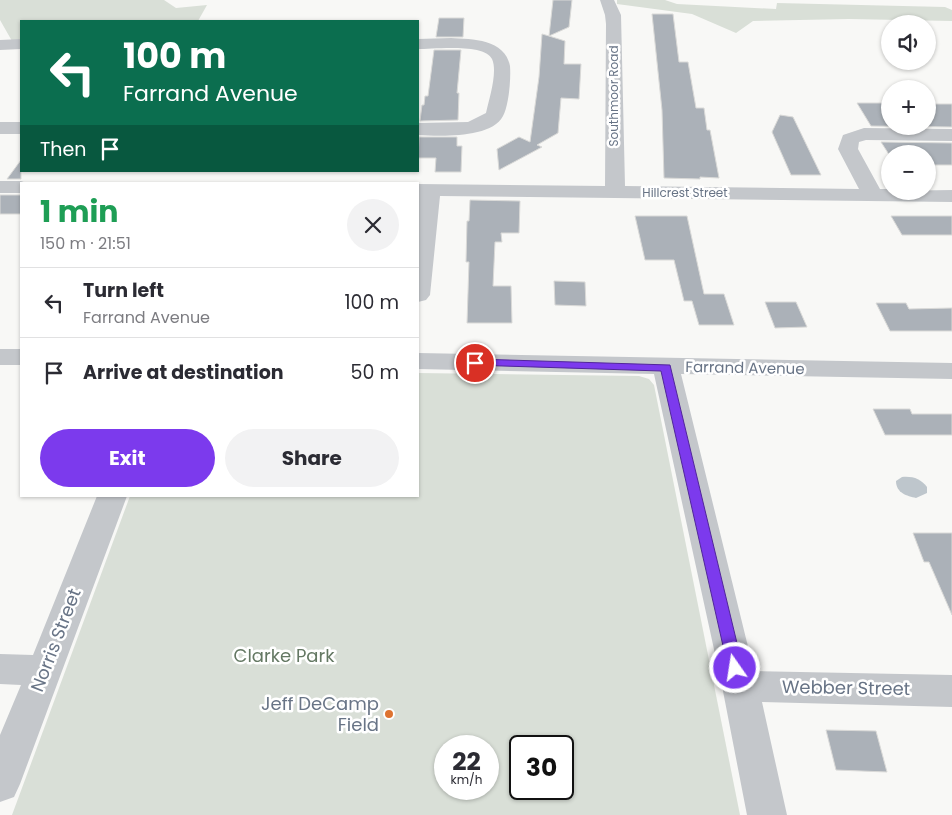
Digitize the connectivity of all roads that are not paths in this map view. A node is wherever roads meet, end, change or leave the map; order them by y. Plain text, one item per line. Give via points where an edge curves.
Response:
1 (606, 0) edge
2 (20, 44) edge
3 (419, 44) edge
4 (0, 45) edge
5 (0, 128) edge
6 (20, 128) edge
7 (419, 129) edge
8 (952, 135) edge
9 (0, 187) edge
10 (20, 187) edge
11 (424, 190) edge
12 (615, 193) junction
13 (873, 194) junction
14 (952, 196) edge
15 (419, 278) edge
16 (0, 356) edge
17 (20, 357) edge
18 (419, 361) edge
19 (666, 367) junction
20 (952, 371) edge
21 (112, 497) edge
22 (0, 669) edge
23 (44, 670) junction
24 (740, 686) junction
25 (952, 691) edge
26 (0, 784) edge
27 (767, 815) edge

1 - 12 street, Southmoor Road via 614,24
2 - 4 street
3 - 7 street via 464,44 490,48 502,61 495,115 490,120 477,126 448,130
5 - 6 street
8 - 13 street via 864,134 850,139 848,149
9 - 10 street
11 - 12 street, Hillcrest Street
11 - 15 street
12 - 13 street, Hillcrest Street
13 - 14 street, Hillcrest Street
16 - 17 street
18 - 19 street, Farrand Avenue
19 - 20 street, Farrand Avenue
19 - 24 street
21 - 23 street, Norris Street
22 - 23 street
23 - 26 street, Norris Street
24 - 25 street, Webber Street
24 - 27 street

